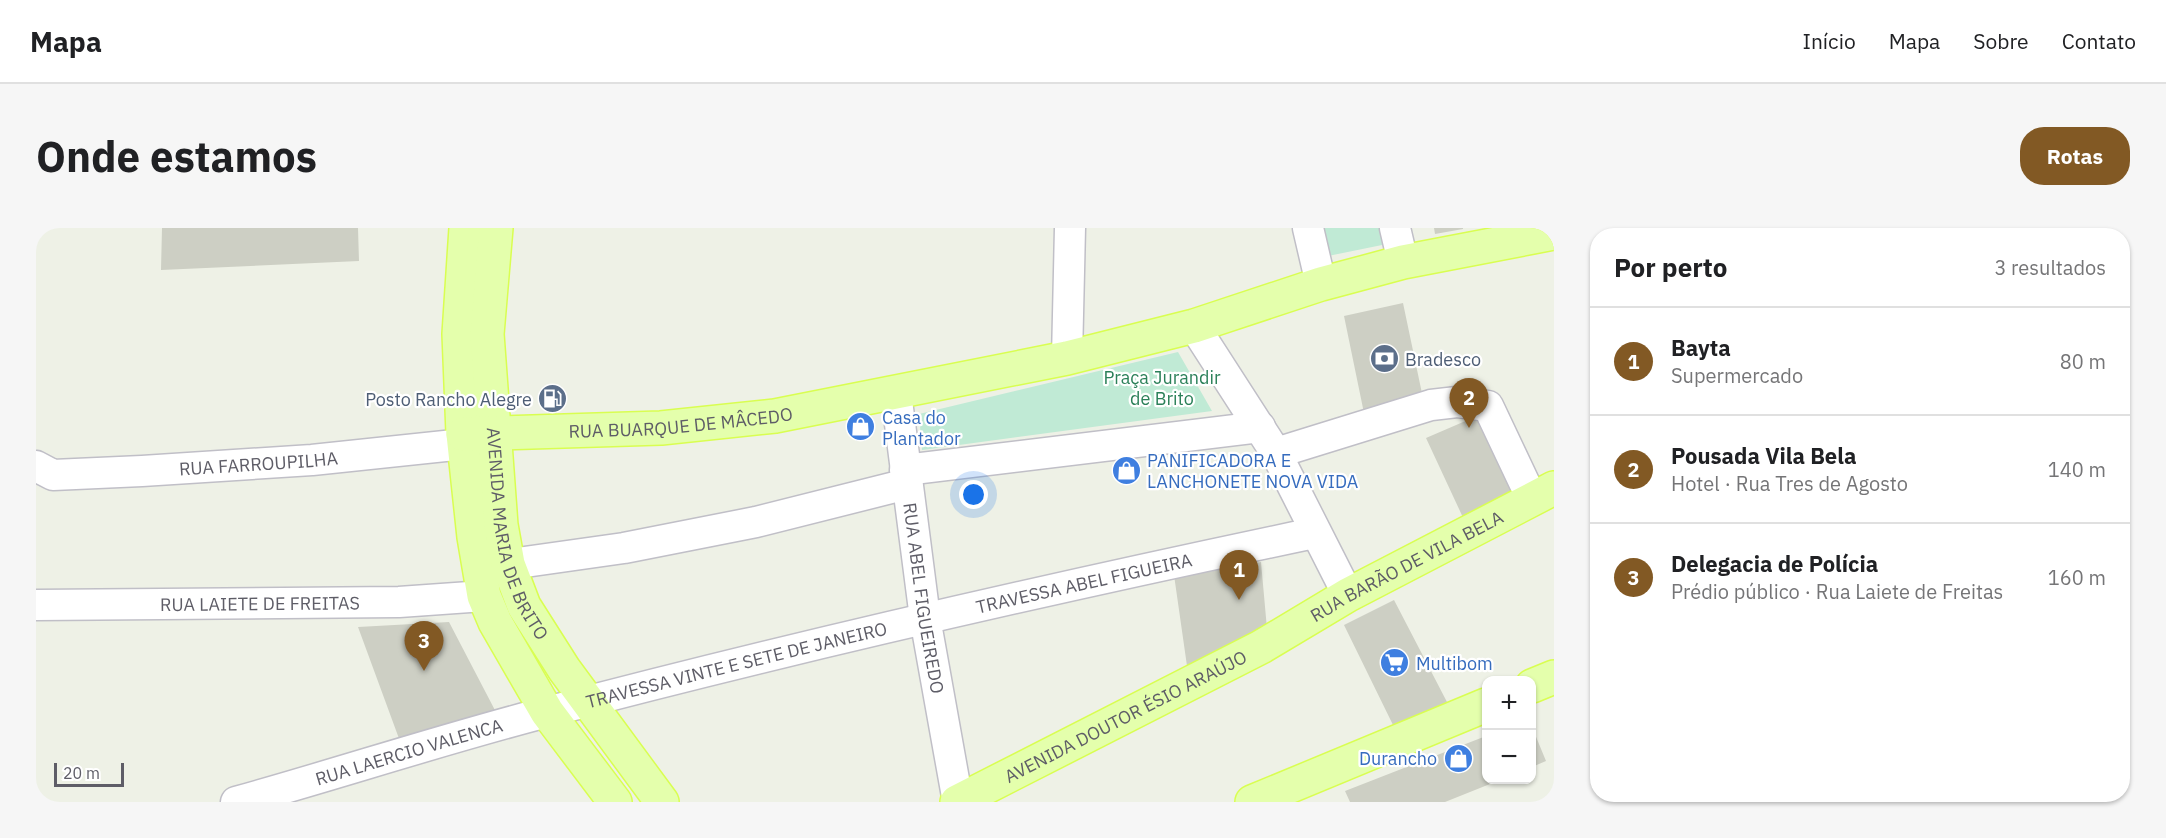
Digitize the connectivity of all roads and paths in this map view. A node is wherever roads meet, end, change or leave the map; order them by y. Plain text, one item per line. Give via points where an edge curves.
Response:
1 (466, 228) edge
2 (496, 228) edge
3 (1070, 228) edge
4 (1308, 228) edge
5 (1395, 228) edge
6 (1554, 233) edge
7 (1403, 262) junction
8 (1321, 284) junction
9 (1194, 326) junction
10 (1067, 358) junction
11 (896, 393) junction
12 (1260, 427) junction
13 (473, 437) junction
14 (1276, 453) junction
15 (42, 474) edge
16 (906, 477) junction
17 (1543, 493) edge
18 (1314, 533) junction
19 (490, 576) junction
20 (1348, 595) junction
21 (36, 605) edge
22 (925, 618) junction
23 (1261, 647) joint
24 (1554, 677) edge
25 (1536, 684) edge
26 (588, 702) junction
27 (1482, 707) edge
28 (547, 712) junction
29 (236, 802) edge
30 (615, 802) edge
31 (662, 802) edge
32 (958, 802) edge
33 (1252, 802) edge

1 - 13 main road, AVENIDA MARIA DE BRITO via 459,334
2 - 13 main road, AVENIDA MARIA DE BRITO via 488,334
3 - 10 street
4 - 8 street
5 - 7 street
6 - 7 main road
7 - 8 main road
8 - 9 main road
9 - 10 main road
9 - 12 street
10 - 11 main road
11 - 13 main road, RUA BUARQUE DE MÂCEDO via 730,421
11 - 16 street, RUA ABEL FIGUEIREDO
12 - 14 street
12 - 16 street
13 - 15 street, RUA FARROUPILHA via 312,460
13 - 19 main road, AVENIDA MARIA DE BRITO
14 - 17 street via 1431,405 1457,402 1488,406
14 - 18 street
16 - 19 street, RUA LAIETE DE FREITAS via 756,522
16 - 22 street, RUA ABEL FIGUEIREDO
17 - 20 main road, RUA BARÃO DE VILA BELA
18 - 20 street
18 - 22 street, TRAVESSA ABEL FIGUEIRA
19 - 21 street, RUA LAIETE DE FREITAS via 399,603
19 - 26 main road, AVENIDA MARIA DE BRITO via 524,606
19 - 28 main road, AVENIDA MARIA DE BRITO via 495,622
20 - 23 main road, RUA BARÃO DE VILA BELA
22 - 26 street, TRAVESSA VINTE E SETE DE JANEIRO
22 - 32 street, RUA ABEL FIGUEIREDO
23 - 32 main road, AVENIDA DOUTOR ÉSIO ARAÚJO
24 - 25 main road
26 - 28 street, TRAVESSA VINTE E SETE DE JANEIRO
26 - 31 main road, AVENIDA MARIA DE BRITO
27 - 33 main road
28 - 29 street, RUA LAERCIO VALENCA
28 - 30 main road, AVENIDA MARIA DE BRITO

